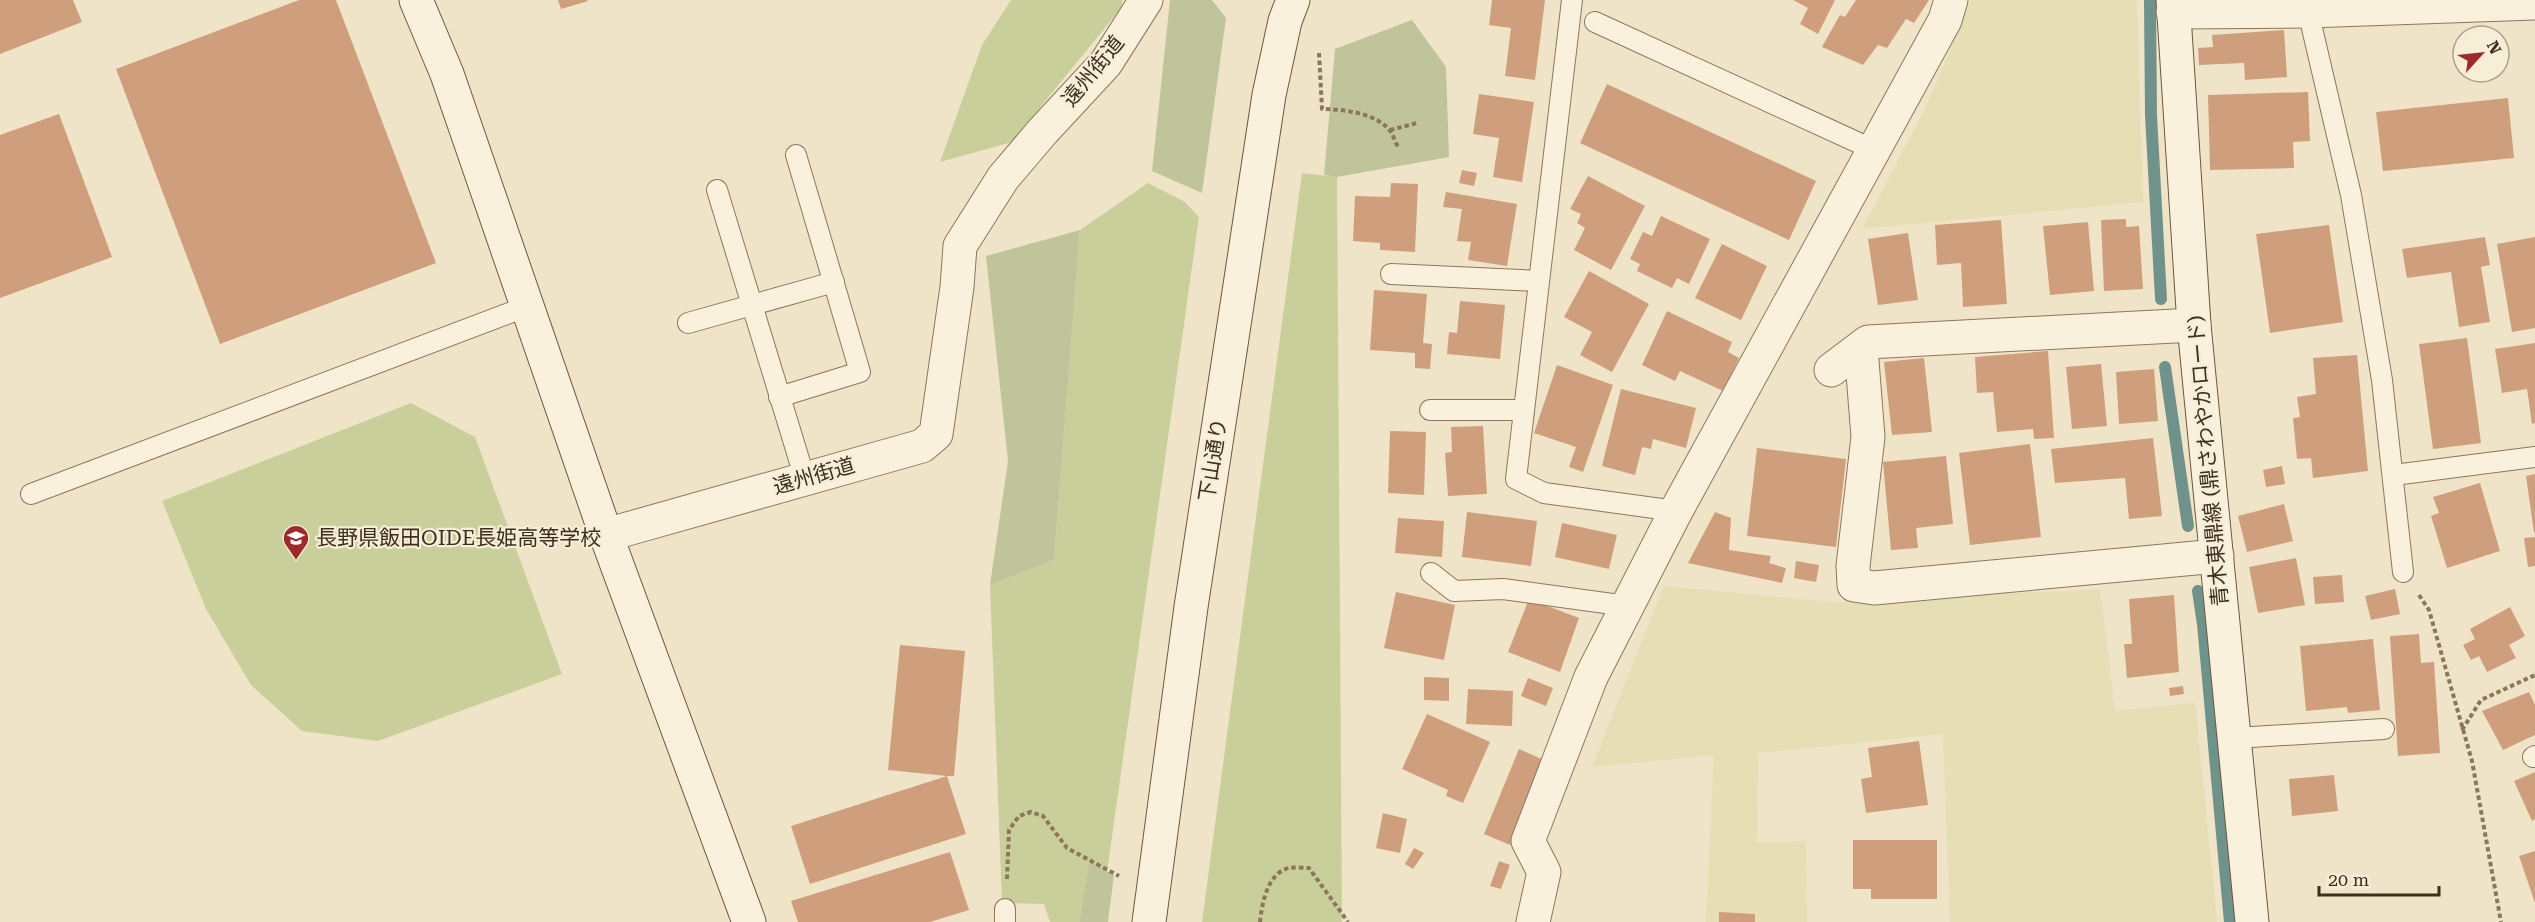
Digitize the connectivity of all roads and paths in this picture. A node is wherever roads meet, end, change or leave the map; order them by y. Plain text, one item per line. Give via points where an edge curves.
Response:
1 (416, 0) edge
2 (1146, 0) edge
3 (1293, 0) edge
4 (1572, 0) edge
5 (1951, 0) edge
6 (2535, 3) edge
7 (2173, 6) edge
8 (2308, 11) junction
9 (1595, 22) dead end
10 (1318, 49) dead end
11 (1417, 123) dead end
12 (1390, 130) junction
13 (1399, 150) dead end
14 (1874, 150) junction
15 (796, 155) dead end
16 (717, 190) dead end
17 (1391, 274) dead end
18 (1539, 281) junction
19 (834, 282) junction
20 (752, 305) junction
21 (528, 306) junction
22 (688, 323) dead end
23 (2194, 325) junction
24 (1861, 348) junction
25 (1831, 370) dead end
26 (779, 397) junction
27 (1430, 410) dead end
28 (1524, 410) junction
29 (2535, 457) edge
30 (2394, 475) junction
31 (805, 479) junction
32 (31, 494) dead end
33 (1676, 511) junction
34 (606, 535) junction
35 (2217, 556) junction
36 (2403, 572) joint
37 (1431, 573) dead end
38 (1628, 606) junction
39 (2535, 675) edge
40 (2384, 729) dead end
41 (2462, 730) junction
42 (2235, 738) junction
43 (1114, 875) dead end
44 (1005, 916) edge
45 (749, 922) edge
46 (1149, 922) edge
47 (1260, 922) edge
48 (1348, 922) edge
49 (1533, 922) edge
50 (2252, 922) edge
51 (2501, 922) edge

1 - 21 street via 447,74
2 - 31 street, 遠州街道 via 1106,63 1003,178 960,246 936,434 922,446
3 - 46 street, 下山通り via 1269,95 1192,595
4 - 18 lane
5 - 14 street via 1945,20
6 - 8 street
7 - 8 street
7 - 23 street, 青木東鼎線 (鼎さわやかロード)
8 - 30 lane via 2351,195
9 - 14 lane
10 - 12 path via 1322,109 1347,109
11 - 12 path
12 - 13 path
14 - 33 street
15 - 19 lane
16 - 20 lane
17 - 18 lane
18 - 28 lane
19 - 20 lane
19 - 26 lane via 860,372
20 - 22 lane
20 - 26 lane
21 - 32 lane
21 - 34 street
23 - 24 street via 1868,342
23 - 35 street, 青木東鼎線 (鼎さわやかロード)
24 - 25 street
24 - 35 street via 1868,437 1854,585 1874,588
26 - 31 lane
27 - 28 lane
28 - 33 lane via 1516,479 1544,493
29 - 30 lane
30 - 36 lane
31 - 34 street, 遠州街道
33 - 38 street
34 - 45 street
35 - 42 street, 青木東鼎線 (鼎さわやかロード)
36 - 41 path via 2429,610
37 - 38 lane via 1454,591 1503,589
38 - 49 street via 1592,677 1528,841 1544,872
39 - 41 path via 2481,700
40 - 42 lane
41 - 51 path via 2472,761
42 - 50 street, 青木東鼎線 (鼎さわやかロード)
43 - 44 path via 1067,848 1043,816 1031,812 1019,816 1009,830
47 - 48 path via 1262,903 1272,880 1288,868 1309,868

